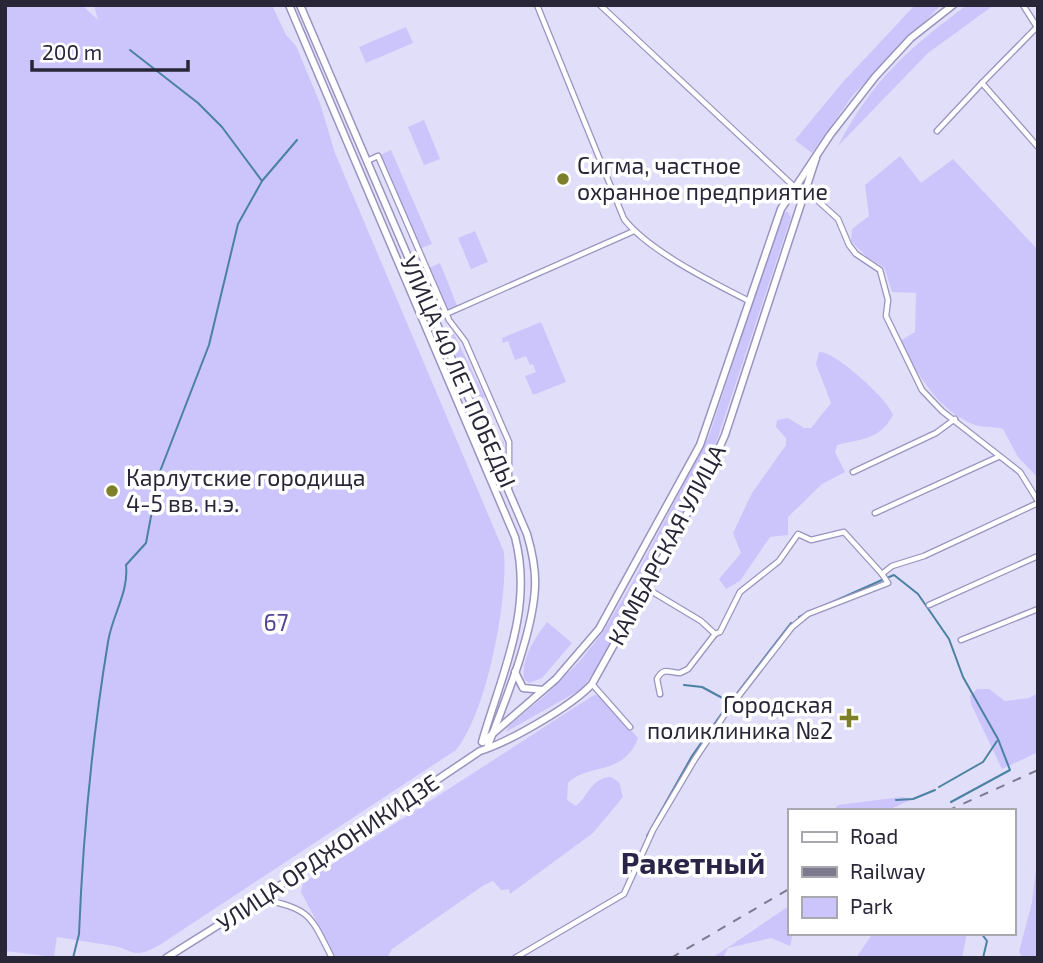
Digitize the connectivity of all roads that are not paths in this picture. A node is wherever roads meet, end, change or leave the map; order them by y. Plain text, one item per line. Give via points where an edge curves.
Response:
1 (289, 5) edge
2 (300, 5) edge
3 (537, 5) edge
4 (600, 5) edge
5 (953, 5) edge
6 (1023, 5) edge
7 (1037, 27) edge
8 (982, 83) junction
9 (937, 131) dead end
10 (1038, 147) edge
11 (816, 158) junction
12 (366, 161) junction
13 (794, 187) junction
14 (803, 191) junction
15 (781, 209) junction
16 (794, 219) junction
17 (634, 231) junction
18 (431, 278) junction
19 (419, 283) junction
20 (747, 300) junction
21 (446, 314) junction
22 (955, 419) junction
23 (998, 457) junction
24 (852, 472) dead end
25 (509, 487) junction
26 (1038, 502) edge
27 (875, 513) dead end
28 (1038, 556) edge
29 (882, 574) junction
30 (646, 588) junction
31 (929, 605) dead end
32 (1038, 609) edge
33 (715, 634) junction
34 (961, 640) dead end
35 (514, 670) junction
36 (592, 684) junction
37 (545, 690) junction
38 (660, 694) dead end
39 (490, 717) junction
40 (498, 719) junction
41 (630, 727) dead end
42 (494, 732) junction
43 (482, 741) junction
44 (488, 748) junction
45 (480, 751) junction
46 (260, 899) junction
47 (166, 958) edge
48 (332, 958) edge
49 (515, 958) edge

1 - 39 main road, УЛИЦА 40 ЛЕТ ПОБЕДЫ via 515,537 524,588
2 - 12 main road, УЛИЦА 40 ЛЕТ ПОБЕДЫ
3 - 17 street via 611,192
4 - 13 street
5 - 11 main road, КАМБАРСКАЯ УЛИЦА via 911,38 875,77
6 - 7 street
7 - 8 street
8 - 9 street
8 - 10 street
11 - 13 main road, КАМБАРСКАЯ УЛИЦА
11 - 14 main road, КАМБАРСКАЯ УЛИЦА
12 - 18 street via 378,156
12 - 19 main road, УЛИЦА 40 ЛЕТ ПОБЕДЫ
13 - 14 street
13 - 15 main road, КАМБАРСКАЯ УЛИЦА
14 - 16 main road, КАМБАРСКАЯ УЛИЦА
14 - 22 street via 838,219 856,254 880,270 888,300 886,316 922,390
15 - 16 main road via 787,208
15 - 20 main road, КАМБАРСКАЯ УЛИЦА
16 - 30 main road, КАМБАРСКАЯ УЛИЦА via 725,435
17 - 20 street
17 - 21 street
18 - 19 street
18 - 21 street
19 - 25 main road, УЛИЦА 40 ЛЕТ ПОБЕДЫ
20 - 37 main road, КАМБАРСКАЯ УЛИЦА via 700,445 599,629
21 - 25 street via 465,341 509,442
22 - 23 street
22 - 24 street via 936,433
23 - 26 street via 1020,472
23 - 27 street
25 - 35 main road, УЛИЦА 40 ЛЕТ ПОБЕДЫ via 534,559 535,588
26 - 29 street
28 - 31 street
29 - 33 street via 844,532 811,540 798,534 779,561 740,592
29 - 49 street via 888,583 808,614 792,627 695,759 653,831 624,894
30 - 33 street
30 - 36 main road, КАМБАРСКАЯ УЛИЦА
32 - 34 street
33 - 38 street via 685,671 660,673
35 - 37 main road via 523,688
35 - 40 main road, УЛИЦА 40 ЛЕТ ПОБЕДЫ
36 - 41 street
36 - 44 main road, КАМБАРСКАЯ УЛИЦА via 517,735
37 - 42 main road, КАМБАРСКАЯ УЛИЦА
39 - 40 main road
39 - 43 main road, УЛИЦА 40 ЛЕТ ПОБЕДЫ
40 - 42 main road, УЛИЦА 40 ЛЕТ ПОБЕДЫ
42 - 43 main road, КАМБАРСКАЯ УЛИЦА
42 - 44 main road, УЛИЦА 40 ЛЕТ ПОБЕДЫ
43 - 45 main road
44 - 45 main road, КАМБАРСКАЯ УЛИЦА
45 - 46 main road, УЛИЦА ОРДЖОНИКИДЗЕ
46 - 47 main road, УЛИЦА ОРДЖОНИКИДЗЕ
46 - 48 street via 302,910

